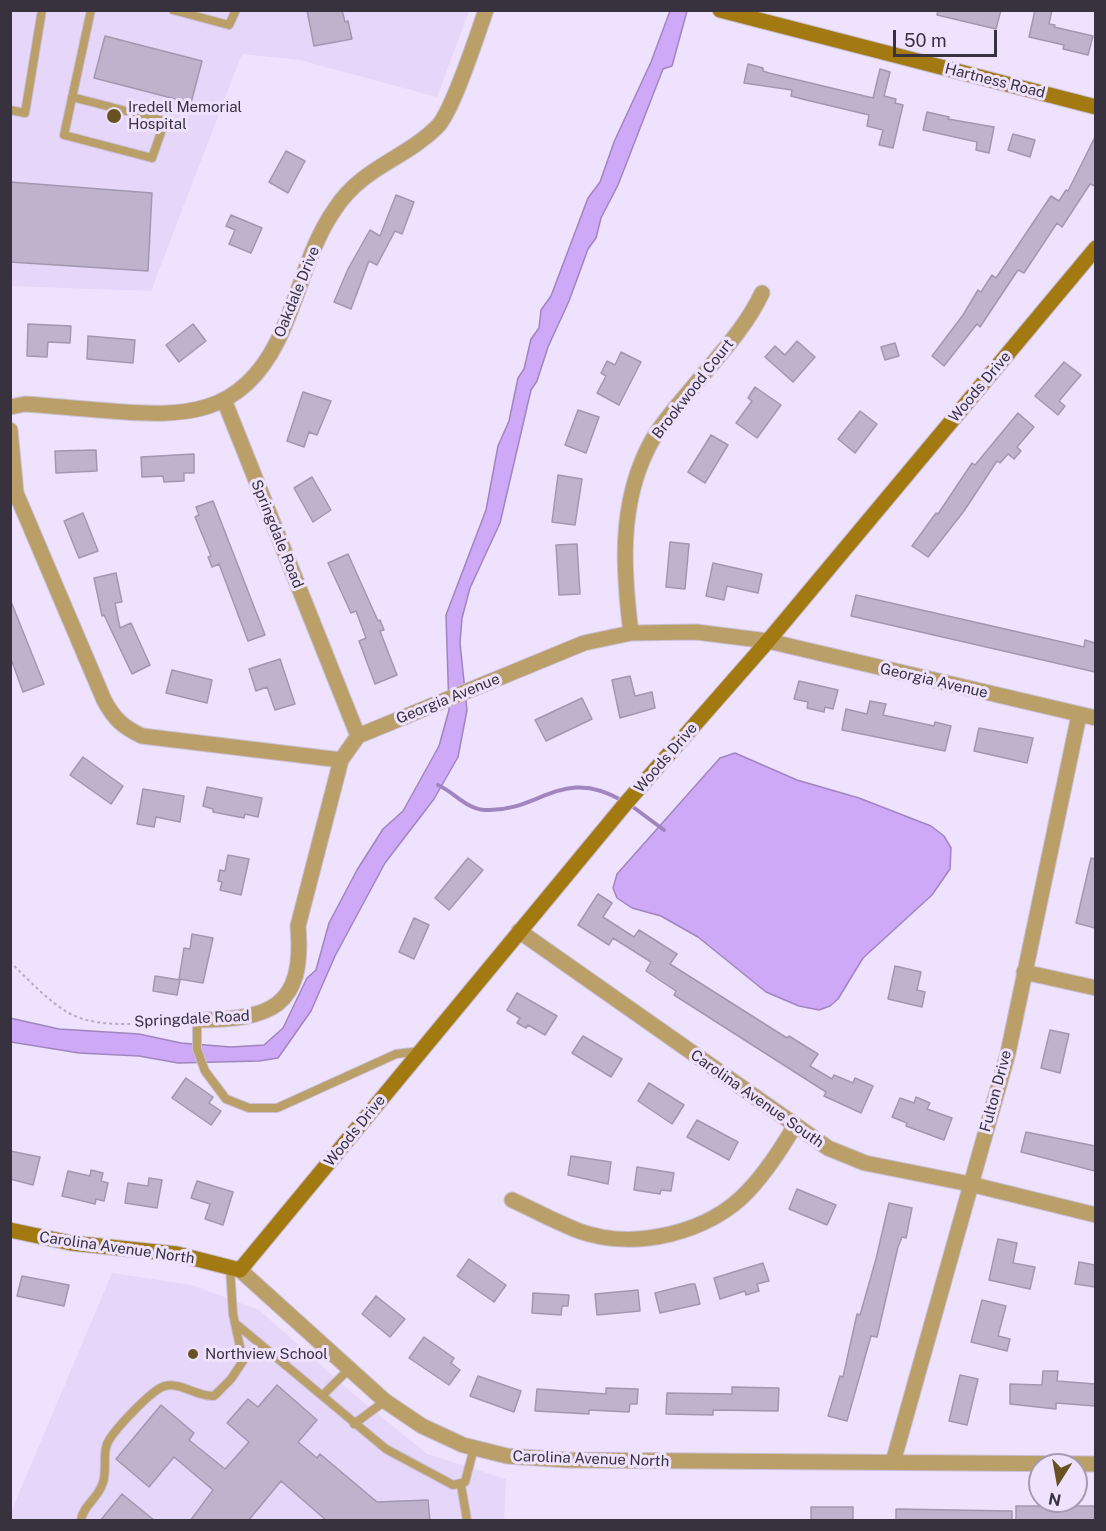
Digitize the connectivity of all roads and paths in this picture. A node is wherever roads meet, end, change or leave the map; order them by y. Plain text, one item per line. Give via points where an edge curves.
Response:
1 (42, 10) edge
2 (91, 10) edge
3 (172, 10) edge
4 (236, 10) edge
5 (486, 10) edge
6 (720, 10) edge
7 (72, 97) junction
8 (1095, 107) edge
9 (10, 110) edge
10 (1095, 249) edge
11 (762, 293) dead end
12 (224, 400) junction
13 (10, 407) edge
14 (10, 430) edge
15 (631, 633) junction
16 (768, 642) junction
17 (1079, 715) junction
18 (1095, 718) edge
19 (357, 736) junction
20 (341, 760) junction
21 (519, 931) junction
22 (10, 962) edge
23 (1024, 972) junction
24 (1095, 988) edge
25 (198, 1028) junction
26 (421, 1051) junction
27 (794, 1126) junction
28 (970, 1184) junction
29 (512, 1200) dead end
30 (1095, 1215) edge
31 (10, 1230) edge
32 (235, 1269) junction
33 (235, 1323) junction
34 (349, 1369) junction
35 (323, 1395) junction
36 (385, 1401) junction
37 (354, 1424) junction
38 (474, 1448) junction
39 (893, 1462) junction
40 (1095, 1464) edge
41 (461, 1485) junction
42 (81, 1521) edge
43 (467, 1521) edge

1 - 9 lane via 25,112
2 - 7 lane
3 - 4 lane via 229,25
5 - 12 street, Oakdale Drive via 439,126 363,177 335,208 316,244 277,342 258,374
6 - 8 street, Hartness Road
7 - 7 lane via 165,121 152,158 64,135
10 - 16 street, Woods Drive
11 - 15 street, Brookwood Court via 750,318 661,427 633,486 626,527 624,580
12 - 13 street, Oakdale Drive via 194,412 157,414 25,404
12 - 19 street, Springdale Road
14 - 20 street via 16,493 112,716 142,736
15 - 16 street, Georgia Avenue via 696,632
15 - 19 street, Georgia Avenue via 584,643
16 - 17 street, Georgia Avenue
16 - 21 street, Woods Drive
17 - 18 street, Georgia Avenue
17 - 23 street, Fulton Drive
19 - 20 street
20 - 25 street, Springdale Road via 298,926 298,975 285,998 265,1013
21 - 26 street, Woods Drive
21 - 27 street, Carolina Avenue South
22 - 25 path, Springdale Road via 48,998 90,1021
23 - 24 street
23 - 28 street, Fulton Drive via 1008,1053
25 - 26 lane via 201,1063 226,1099 249,1108 277,1108 396,1054
26 - 32 street, Woods Drive
27 - 28 street, Carolina Avenue South via 828,1148 865,1163
27 - 29 street via 748,1192 712,1218 670,1234 625,1239 581,1232
28 - 30 street, Carolina Avenue South
28 - 39 street, Fulton Drive
31 - 32 street, Carolina Avenue North via 71,1243 177,1254
32 - 33 lane
32 - 34 street, Carolina Avenue North
33 - 35 lane
33 - 42 lane via 243,1361 231,1379 214,1396 175,1385 152,1392 108,1442 102,1485 82,1513
34 - 35 lane
34 - 36 street, Carolina Avenue North
35 - 37 lane
36 - 37 lane
36 - 38 street, Carolina Avenue North via 422,1426
37 - 41 lane via 386,1449 453,1485
38 - 39 street, Carolina Avenue North via 552,1460
38 - 41 lane
39 - 40 street, Carolina Avenue North
41 - 43 lane

